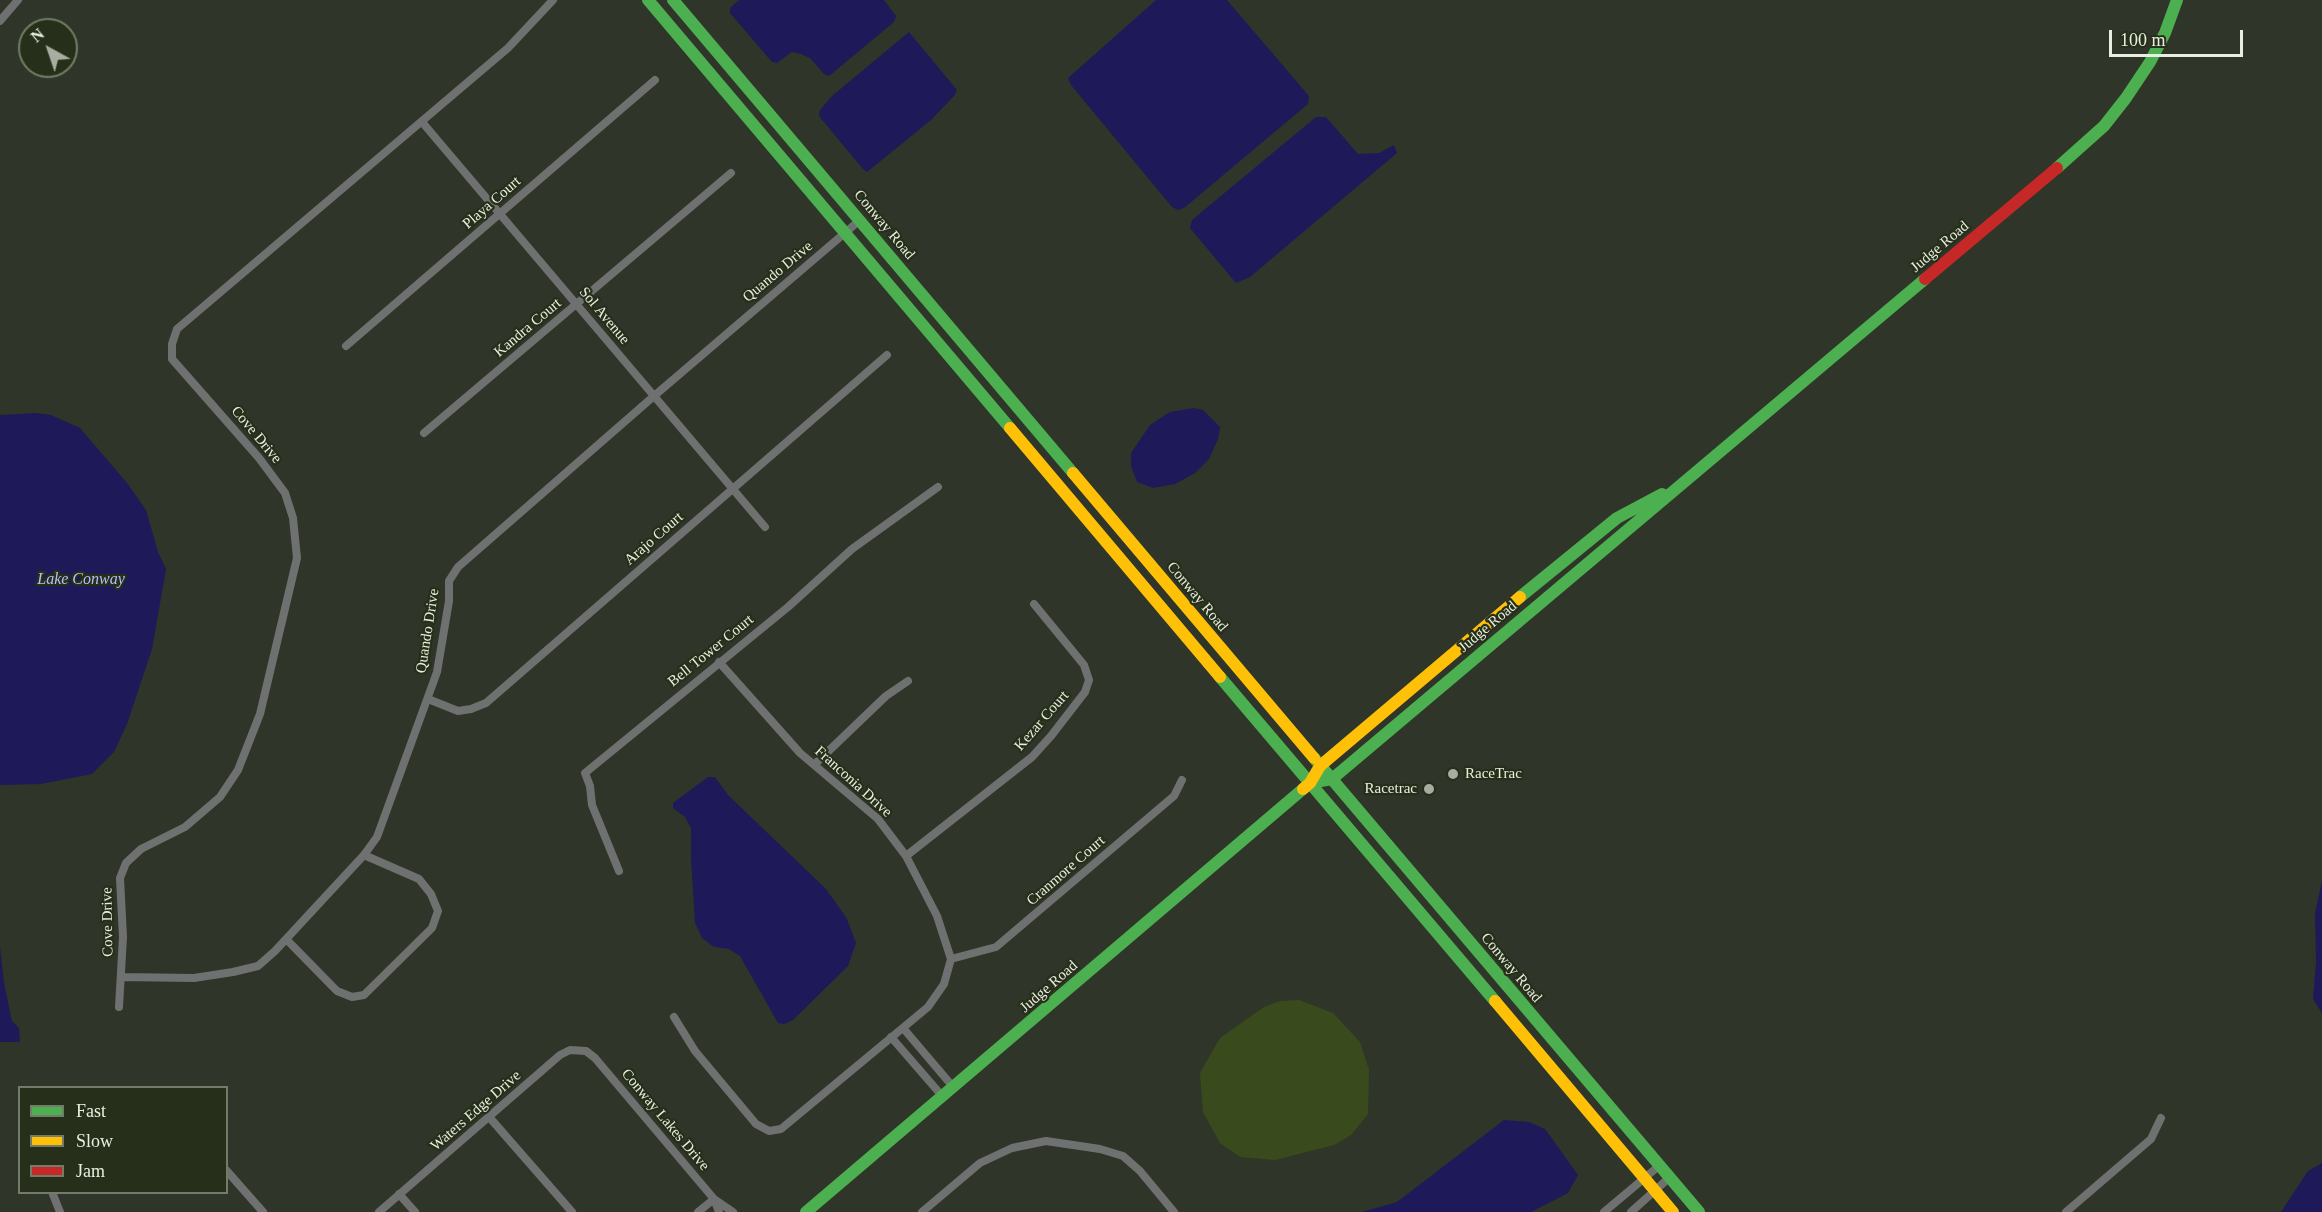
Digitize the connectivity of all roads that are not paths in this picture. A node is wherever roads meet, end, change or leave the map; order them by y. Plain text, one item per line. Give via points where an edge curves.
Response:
1 (18, 0) edge
2 (553, 0) edge
3 (648, 0) edge
4 (673, 0) edge
5 (2177, 0) edge
6 (0, 21) edge
7 (655, 80) dead end
8 (422, 122) junction
9 (731, 172) dead end
10 (500, 213) junction
11 (860, 220) junction
12 (845, 233) junction
13 (577, 304) junction
14 (346, 346) dead end
15 (887, 355) dead end
16 (654, 396) junction
17 (424, 433) dead end
18 (1024, 446) junction
19 (1062, 461) junction
20 (1682, 484) junction
21 (938, 487) dead end
22 (732, 488) junction
23 (765, 527) dead end
24 (1034, 604) dead end
25 (719, 662) junction
26 (908, 681) dead end
27 (428, 699) junction
28 (815, 764) junction
29 (1320, 766) junction
30 (1332, 779) junction
31 (1182, 780) dead end
32 (1310, 783) junction
33 (364, 855) junction
34 (906, 856) junction
35 (619, 871) dead end
36 (286, 939) junction
37 (1456, 956) junction
38 (951, 959) junction
39 (1495, 971) junction
40 (122, 977) junction
41 (119, 1007) dead end
42 (674, 1017) dead end
43 (903, 1028) junction
44 (891, 1037) junction
45 (924, 1053) junction
46 (595, 1058) joint
47 (913, 1063) junction
48 (954, 1088) junction
49 (943, 1097) junction
50 (489, 1118) junction
51 (2161, 1118) dead end
52 (1660, 1166) junction
53 (228, 1172) edge
54 (1670, 1177) junction
55 (1645, 1179) junction
56 (1655, 1192) junction
57 (53, 1194) edge
58 (399, 1194) junction
59 (714, 1199) junction
60 (60, 1212) edge
61 (263, 1212) edge
62 (379, 1212) edge
63 (415, 1212) edge
64 (572, 1212) edge
65 (698, 1212) edge
66 (719, 1212) edge
67 (733, 1212) edge
68 (807, 1212) edge
69 (922, 1212) edge
70 (1174, 1212) edge
71 (1604, 1212) edge
72 (1631, 1212) edge
73 (1673, 1212) edge
74 (1700, 1212) edge
75 (2066, 1212) edge

1 - 6 street
2 - 8 street, Cove Drive via 508,48
3 - 12 main road
4 - 11 main road, Conway Road
5 - 20 main road, Judge Road via 2150,62 2103,126
7 - 10 street, Playa Court
8 - 10 street, Sol Avenue
8 - 40 street, Cove Drive via 177,329 172,359 285,493 293,518 297,558 260,714 238,770 220,797 185,827 141,849 126,863 120,878
9 - 13 street, Kandra Court
10 - 13 street, Sol Avenue
10 - 14 street, Playa Court
11 - 12 street, Quando Drive
11 - 19 main road, Conway Road
12 - 16 street, Quando Drive
12 - 18 main road
13 - 16 street, Sol Avenue
13 - 17 street, Kandra Court
15 - 22 street, Arajo Court
16 - 22 street, Sol Avenue
16 - 27 street, Quando Drive via 458,567 449,581 444,638
18 - 19 main road
18 - 32 main road
19 - 29 main road, Conway Road
20 - 29 main road, Judge Road via 1617,518
20 - 30 main road, Judge Road
21 - 25 street, Bell Tower Court via 852,549
22 - 23 street, Sol Avenue
22 - 27 street, Arajo Court via 486,703 458,711
24 - 34 street, Kezar Court via 1084,665 1089,680 1085,692 1032,757
25 - 28 street, Franconia Drive via 800,753
25 - 35 street, Bell Tower Court via 585,773 592,805
26 - 28 street via 886,696
27 - 33 street, Quando Drive via 377,837
28 - 34 street, Franconia Drive via 878,819
29 - 30 main road, Conway Road
29 - 32 main road, Judge Road
30 - 32 main road, Judge Road
30 - 39 main road, Conway Road
31 - 38 street, Cranmore Court via 1174,796 996,947
32 - 37 main road
32 - 48 main road, Judge Road
33 - 36 street, Quando Drive
33 - 36 street via 419,879 438,911 432,928 364,995 352,997 337,991
34 - 38 street, Franconia Drive via 937,916
36 - 40 street, Quando Drive via 258,966 233,972 194,978
37 - 39 main road via 1478,969
37 - 55 main road
38 - 43 street via 944,984 928,1006
39 - 52 main road, Conway Road
40 - 41 street, Cove Drive
42 - 44 street via 703,1060 756,1124 768,1131 781,1129
43 - 44 street
43 - 45 street
44 - 47 street
45 - 47 street
45 - 48 street
46 - 50 street, Waters Edge Drive via 586,1051 570,1050 560,1055
46 - 59 street, Conway Lakes Drive
47 - 49 street
48 - 49 main road, Judge Road
49 - 68 main road, Judge Road
50 - 58 street, Waters Edge Drive
50 - 64 street
51 - 75 street via 2151,1139
52 - 54 main road, Conway Road
52 - 55 street
53 - 61 street
54 - 56 street
54 - 74 main road, Conway Road
55 - 56 main road
55 - 71 street
56 - 72 street
56 - 73 main road
57 - 60 street
58 - 62 street, Waters Edge Drive
58 - 63 street
59 - 65 street
59 - 66 street, Conway Lakes Drive
59 - 67 street, Conway Lakes Drive
69 - 70 street via 980,1163 1012,1148 1047,1141 1123,1156

